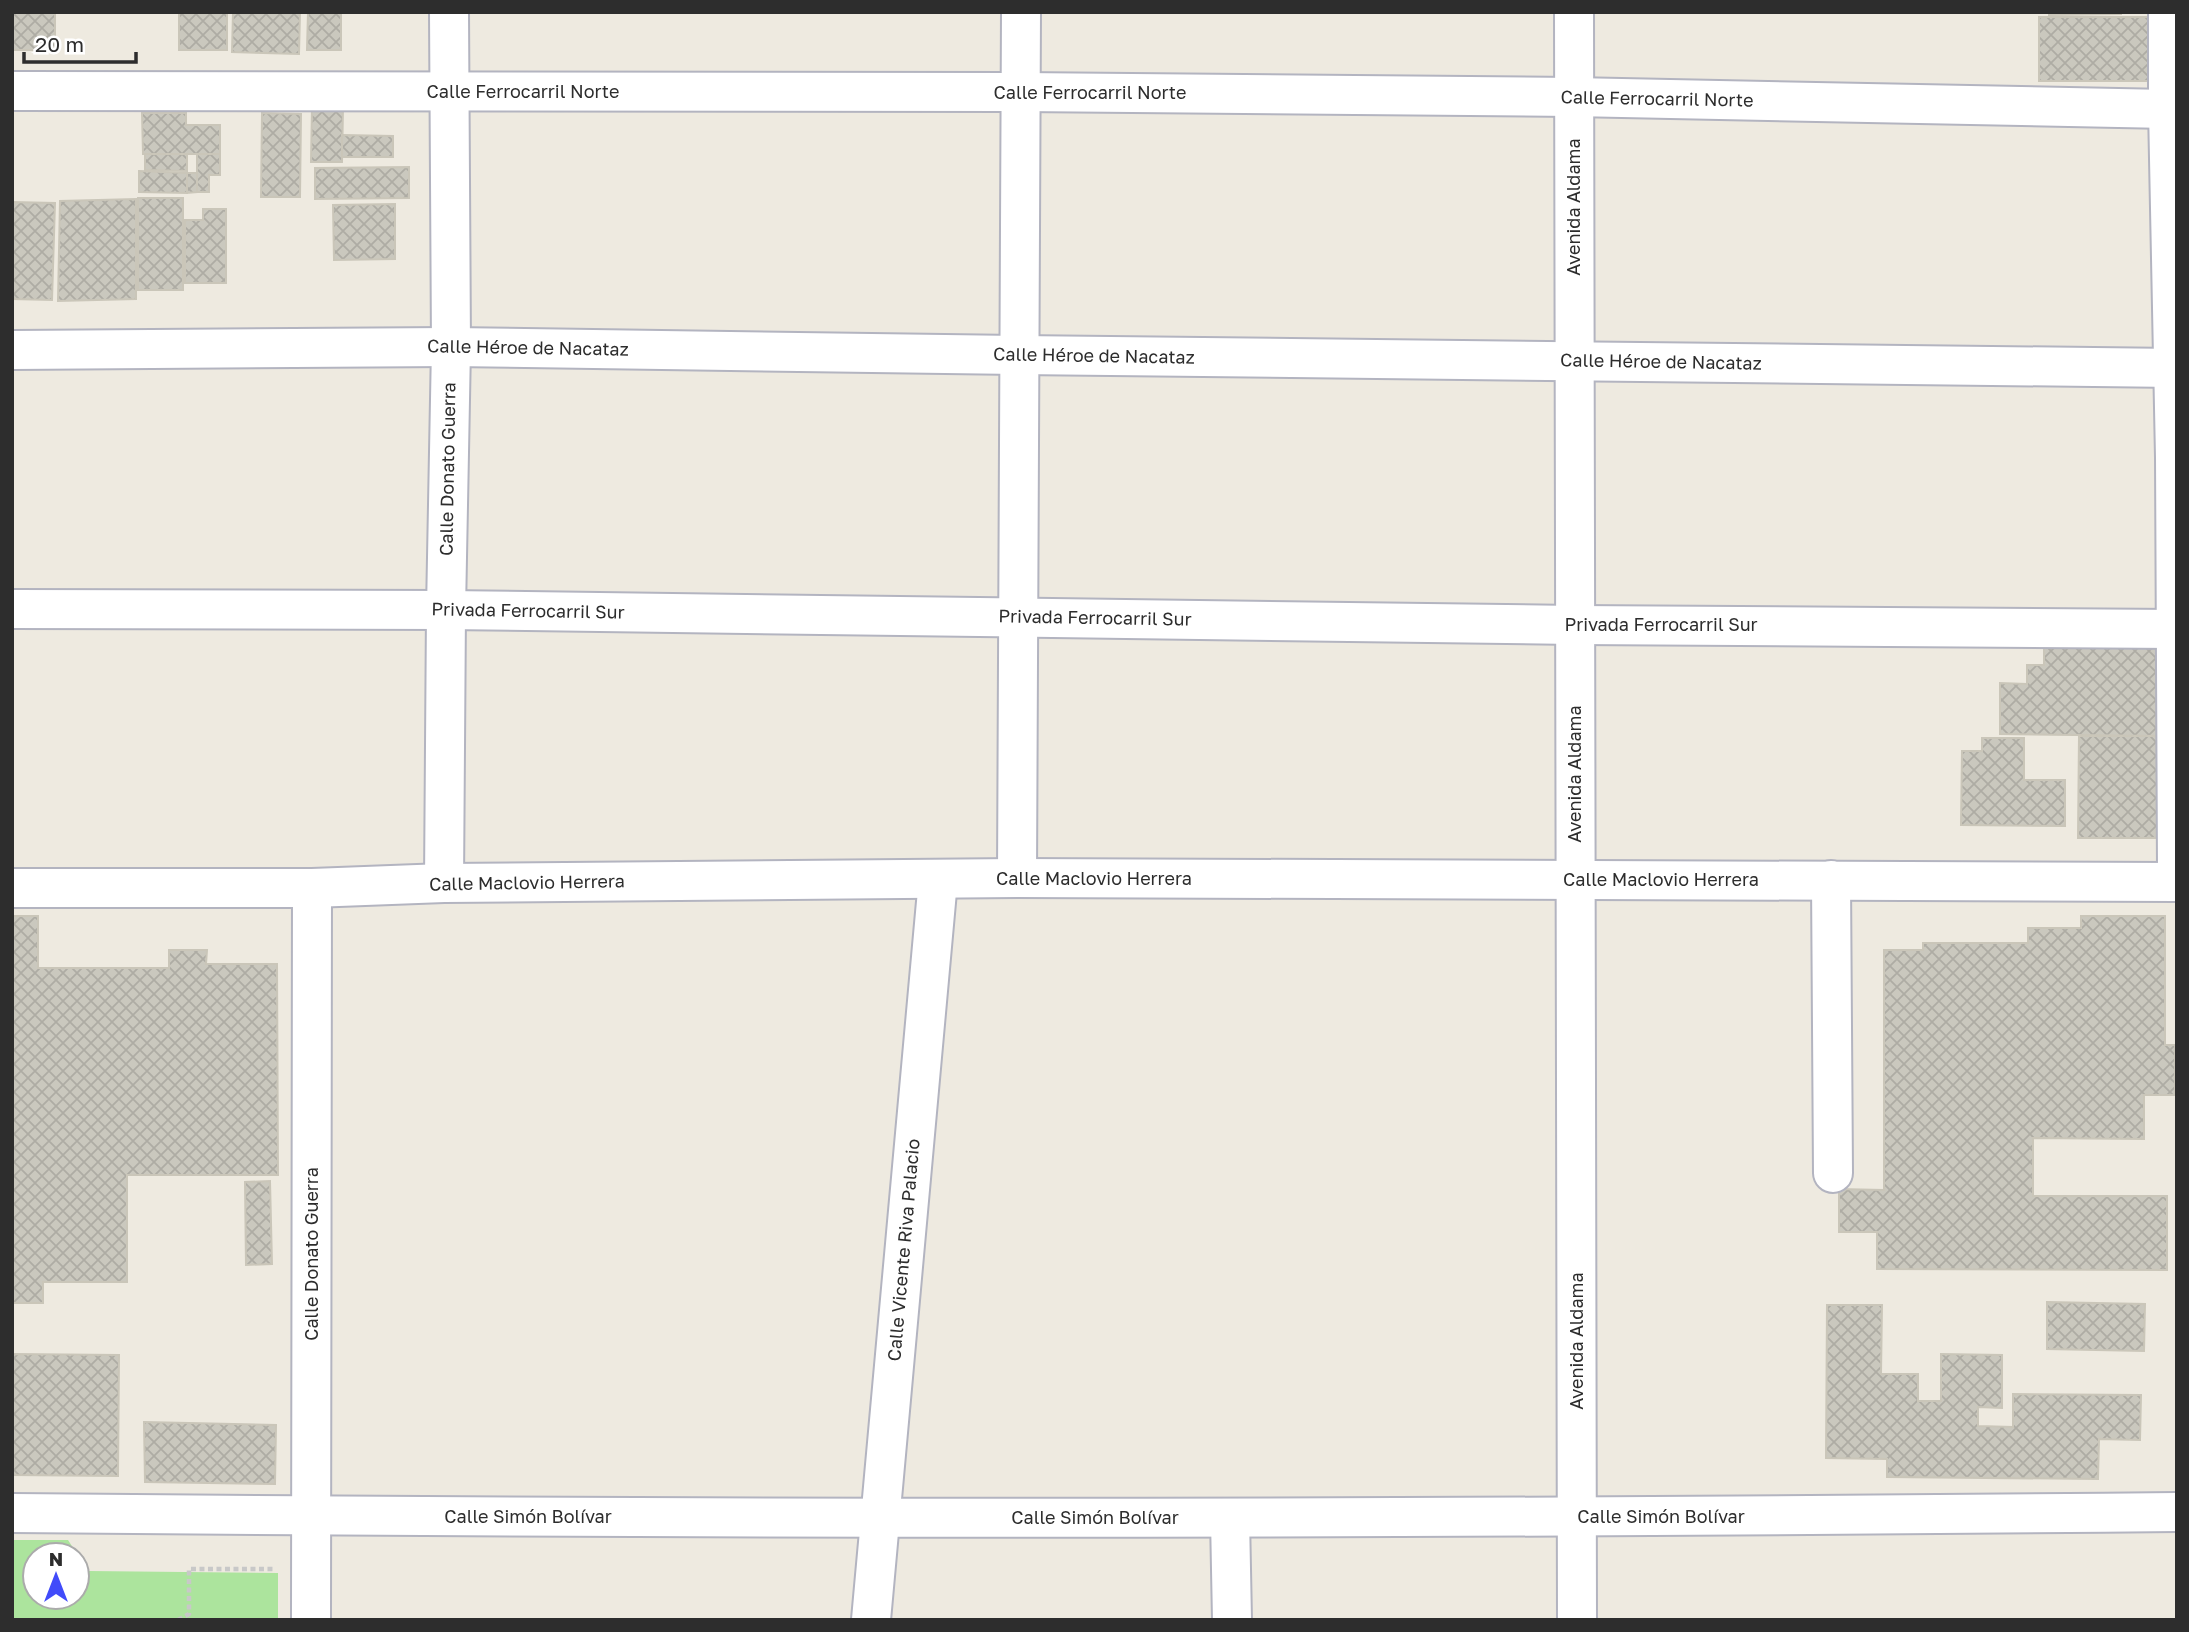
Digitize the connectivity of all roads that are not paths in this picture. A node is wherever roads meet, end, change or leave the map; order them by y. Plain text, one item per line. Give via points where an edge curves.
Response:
1 (449, 12) edge
2 (1021, 12) edge
3 (1574, 12) edge
4 (2168, 12) edge
5 (12, 91) edge
6 (448, 92) junction
7 (1020, 92) junction
8 (1573, 97) junction
9 (2168, 109) junction
10 (450, 347) junction
11 (12, 350) edge
12 (1018, 355) junction
13 (1574, 360) junction
14 (2175, 368) edge
15 (2176, 457) edge
16 (12, 609) edge
17 (446, 610) junction
18 (1019, 617) junction
19 (1575, 625) junction
20 (2176, 629) edge
21 (2177, 869) edge
22 (1017, 878) junction
23 (938, 880) junction
24 (1576, 880) junction
25 (1830, 880) junction
26 (2177, 881) edge
27 (444, 883) junction
28 (12, 888) edge
29 (312, 888) junction
30 (1833, 1173) dead end
31 (2177, 1512) edge
32 (12, 1513) edge
33 (311, 1516) junction
34 (1230, 1518) junction
35 (1577, 1518) junction
36 (880, 1519) junction
37 (311, 1620) edge
38 (871, 1620) edge
39 (1232, 1620) edge
40 (1577, 1620) edge

1 - 6 street, Calle Donato Guerra
2 - 7 street
3 - 8 street, Avenida Aldama
4 - 9 street
5 - 6 street, Calle Ferrocarril Norte
6 - 7 street, Calle Ferrocarril Norte
6 - 10 street, Calle Donato Guerra
7 - 8 street, Calle Ferrocarril Norte
7 - 12 street
8 - 9 street, Calle Ferrocarril Norte
8 - 13 street, Avenida Aldama
9 - 14 street
10 - 11 street, Calle Héroe de Nacataz
10 - 12 street, Calle Héroe de Nacataz
10 - 17 street, Calle Donato Guerra
12 - 13 street, Calle Héroe de Nacataz
12 - 18 street
13 - 14 street, Calle Héroe de Nacataz
13 - 19 street, Avenida Aldama
14 - 15 street
15 - 20 street
16 - 17 street, Privada Ferrocarril Sur
17 - 18 street, Privada Ferrocarril Sur
17 - 27 street, Calle Donato Guerra
18 - 19 street, Privada Ferrocarril Sur
18 - 22 street
19 - 20 street, Privada Ferrocarril Sur
19 - 24 street, Avenida Aldama
20 - 21 street
22 - 23 street, Calle Maclovio Herrera
22 - 24 street, Calle Maclovio Herrera
23 - 27 street, Calle Maclovio Herrera
23 - 36 street, Calle Vicente Riva Palacio
24 - 25 street, Calle Maclovio Herrera
24 - 35 street, Avenida Aldama
25 - 26 street, Calle Maclovio Herrera
25 - 30 street
27 - 29 street, Calle Maclovio Herrera
28 - 29 street, Calle Maclovio Herrera
29 - 33 street, Calle Donato Guerra
31 - 35 street, Calle Simón Bolívar
32 - 33 street, Calle Simón Bolívar
33 - 36 street, Calle Simón Bolívar
33 - 37 street, Calle Donato Guerra
34 - 35 street, Calle Simón Bolívar
34 - 36 street, Calle Simón Bolívar
34 - 39 street
35 - 40 street, Avenida Aldama
36 - 38 street, Calle Vicente Riva Palacio

